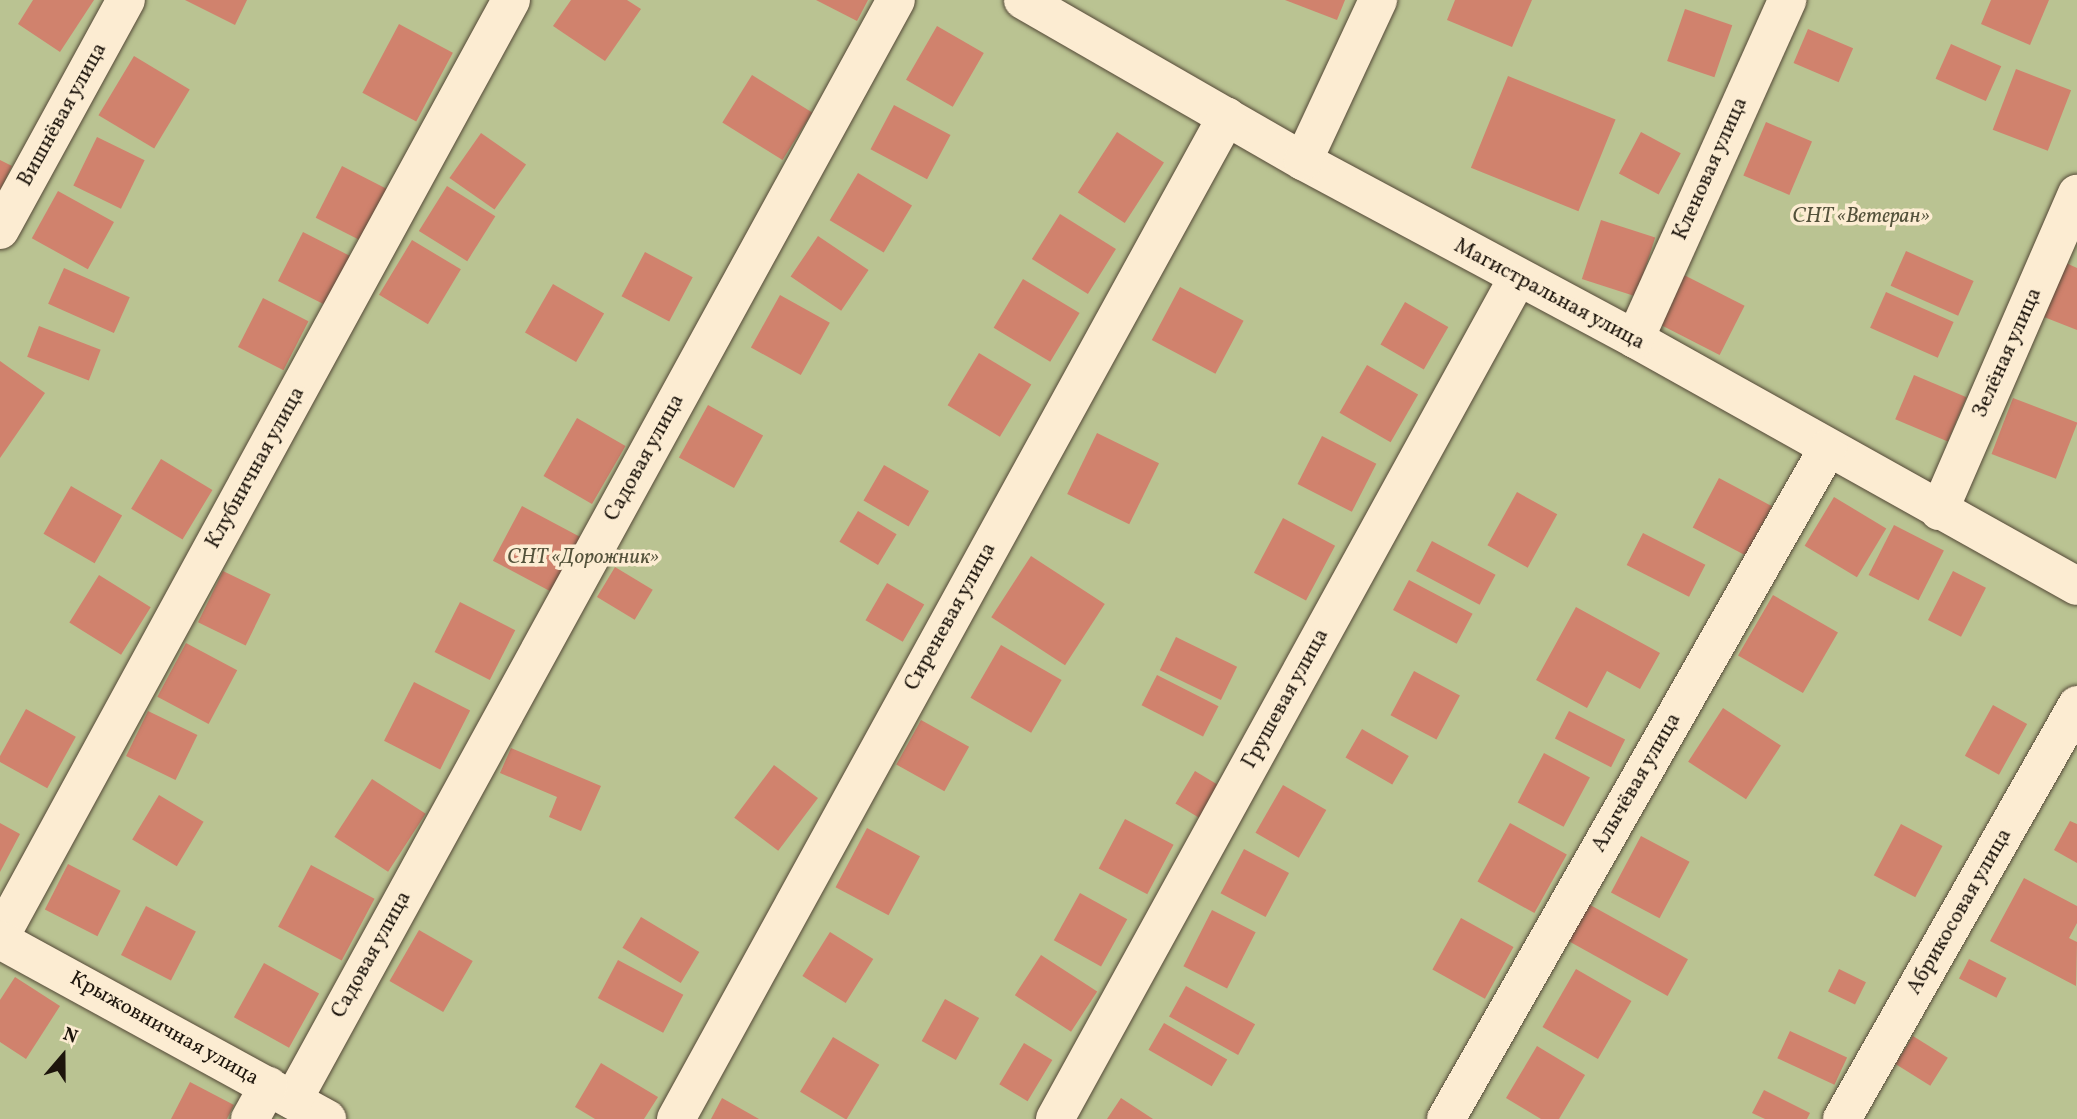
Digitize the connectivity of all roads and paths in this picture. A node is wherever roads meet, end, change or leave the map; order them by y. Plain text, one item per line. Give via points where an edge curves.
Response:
1 (126, 0) edge
2 (511, 0) edge
3 (896, 0) edge
4 (1378, 0) edge
5 (1787, 0) edge
6 (1029, 1) edge
7 (1227, 116) junction
8 (1303, 161) junction
9 (2077, 194) edge
10 (0, 230) edge
11 (1517, 279) junction
12 (1634, 339) junction
13 (1828, 447) junction
14 (1939, 511) junction
15 (2077, 586) edge
16 (2077, 705) edge
17 (0, 938) edge
18 (281, 1093) junction
19 (250, 1119) edge
20 (327, 1119) edge
21 (676, 1119) edge
22 (1055, 1119) edge
23 (1446, 1119) edge
24 (1842, 1119) edge

1 - 10 street, Вишнёвая улица
2 - 17 street, Клубничная улица
3 - 18 street, Садовая улица
4 - 8 street
5 - 12 street, Кленовая улица
6 - 7 street, Магистральная улица
7 - 8 street, Магистральная улица
7 - 21 street, Сиреневая улица
8 - 11 street, Магистральная улица
9 - 14 street, Зелёная улица
11 - 12 street, Магистральная улица
11 - 22 street, Грушевая улица
12 - 13 street, Магистральная улица
13 - 14 street, Магистральная улица
13 - 23 street, Алычёвая улица
14 - 15 street, Магистральная улица
16 - 24 street, Абрикосовая улица
17 - 18 street, Крыжовничная улица
18 - 19 street, Садовая улица
18 - 20 street, Крыжовничная улица

